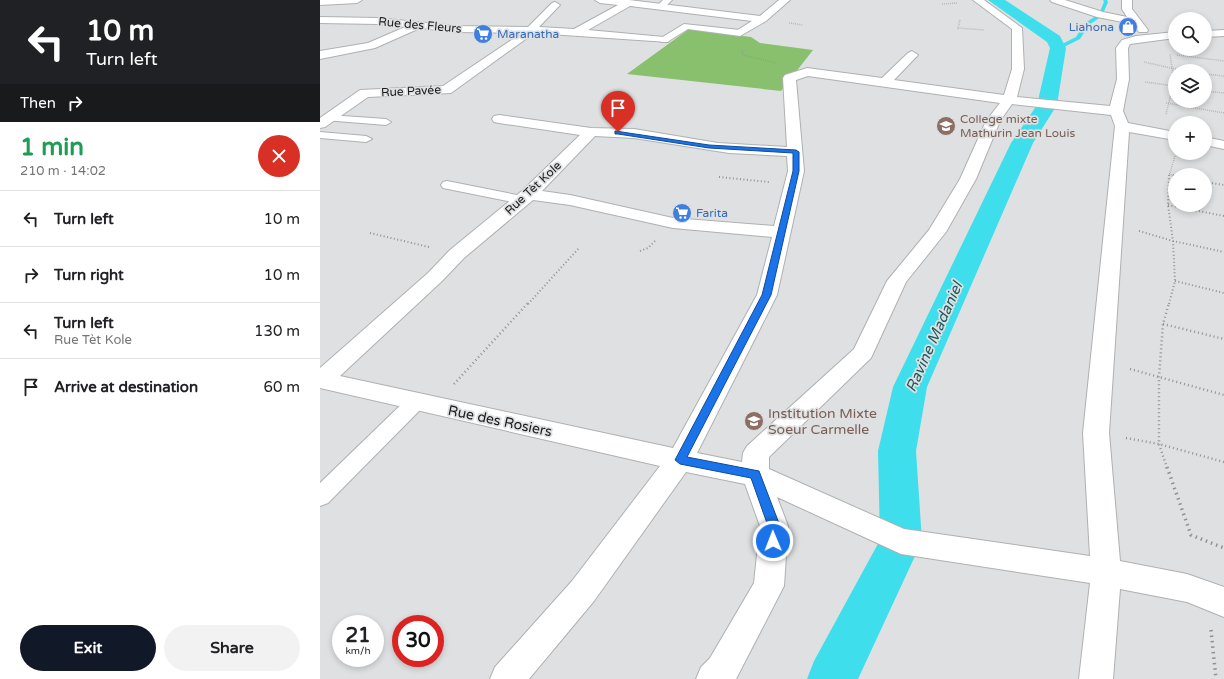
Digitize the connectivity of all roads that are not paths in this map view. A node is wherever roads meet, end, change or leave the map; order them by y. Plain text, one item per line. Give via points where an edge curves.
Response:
1 (357, 0) edge
2 (600, 0) edge
3 (785, 0) edge
4 (978, 0) edge
5 (1055, 0) edge
6 (1127, 0) edge
7 (320, 2) edge
8 (629, 3) junction
9 (664, 3) edge
10 (555, 5) dead end
11 (762, 19) junction
12 (320, 20) edge
13 (1135, 21) junction
14 (419, 25) junction
15 (530, 30) junction
16 (576, 32) junction
17 (740, 33) joint
18 (1224, 33) edge
19 (1212, 34) edge
20 (664, 40) joint
21 (1165, 41) edge
22 (320, 55) edge
23 (912, 55) dead end
24 (885, 82) junction
25 (1010, 98) junction
26 (499, 119) dead end
27 (1119, 119) junction
28 (324, 121) edge
29 (386, 122) dead end
30 (591, 132) junction
31 (1168, 134) edge
32 (320, 135) edge
33 (366, 139) dead end
34 (1212, 142) edge
35 (1224, 145) edge
36 (796, 152) junction
37 (447, 185) dead end
38 (526, 197) junction
39 (782, 232) junction
40 (320, 380) edge
41 (424, 404) junction
42 (680, 460) junction
43 (755, 474) junction
44 (320, 497) edge
45 (1106, 572) junction
46 (1216, 599) edge
47 (507, 679) edge
48 (713, 679) edge
49 (1096, 679) edge

1 - 7 street
2 - 8 street
3 - 11 street
4 - 25 street via 1016,28 1018,69
5 - 13 street via 1101,15
6 - 13 street via 1127,9
8 - 9 street
8 - 16 street
9 - 11 street
10 - 15 street, Rue Pavée
11 - 17 street
12 - 14 street, Rue des Fleurs
13 - 21 street
14 - 15 street, Rue des Fleurs via 456,29
14 - 22 street via 371,46
15 - 16 street, Rue des Fleurs
15 - 28 street, Rue Pavée via 446,90 365,94
16 - 20 street, Rue des Fleurs
17 - 20 lane via 687,26
18 - 19 street
21 - 27 street via 1126,42 1122,48 1123,79
23 - 24 street
24 - 25 street via 963,95
24 - 36 street via 807,72 789,78
25 - 27 street
25 - 43 street via 993,121 968,179 937,232 897,281 863,353 756,453
26 - 30 street
27 - 31 street
27 - 45 street via 1114,223 1096,433
28 - 29 lane
30 - 36 street via 641,135 709,146
30 - 38 street, Rue Tèt Kole
32 - 33 lane
34 - 35 street
36 - 39 street via 796,171
37 - 38 lane
38 - 39 street via 570,200 673,223
38 - 40 street, Rue Tèt Kole via 457,254 435,277
39 - 42 street via 767,295
40 - 41 street, Rue des Rosiers
41 - 42 street, Rue des Rosiers
41 - 44 lane
42 - 43 street, Rue des Rosiers
42 - 47 street via 583,591
43 - 45 street, Rue des Rosiers via 901,541
43 - 48 street via 774,526 769,586 722,670
45 - 46 street, Rue des Rosiers via 1187,588
45 - 49 street

